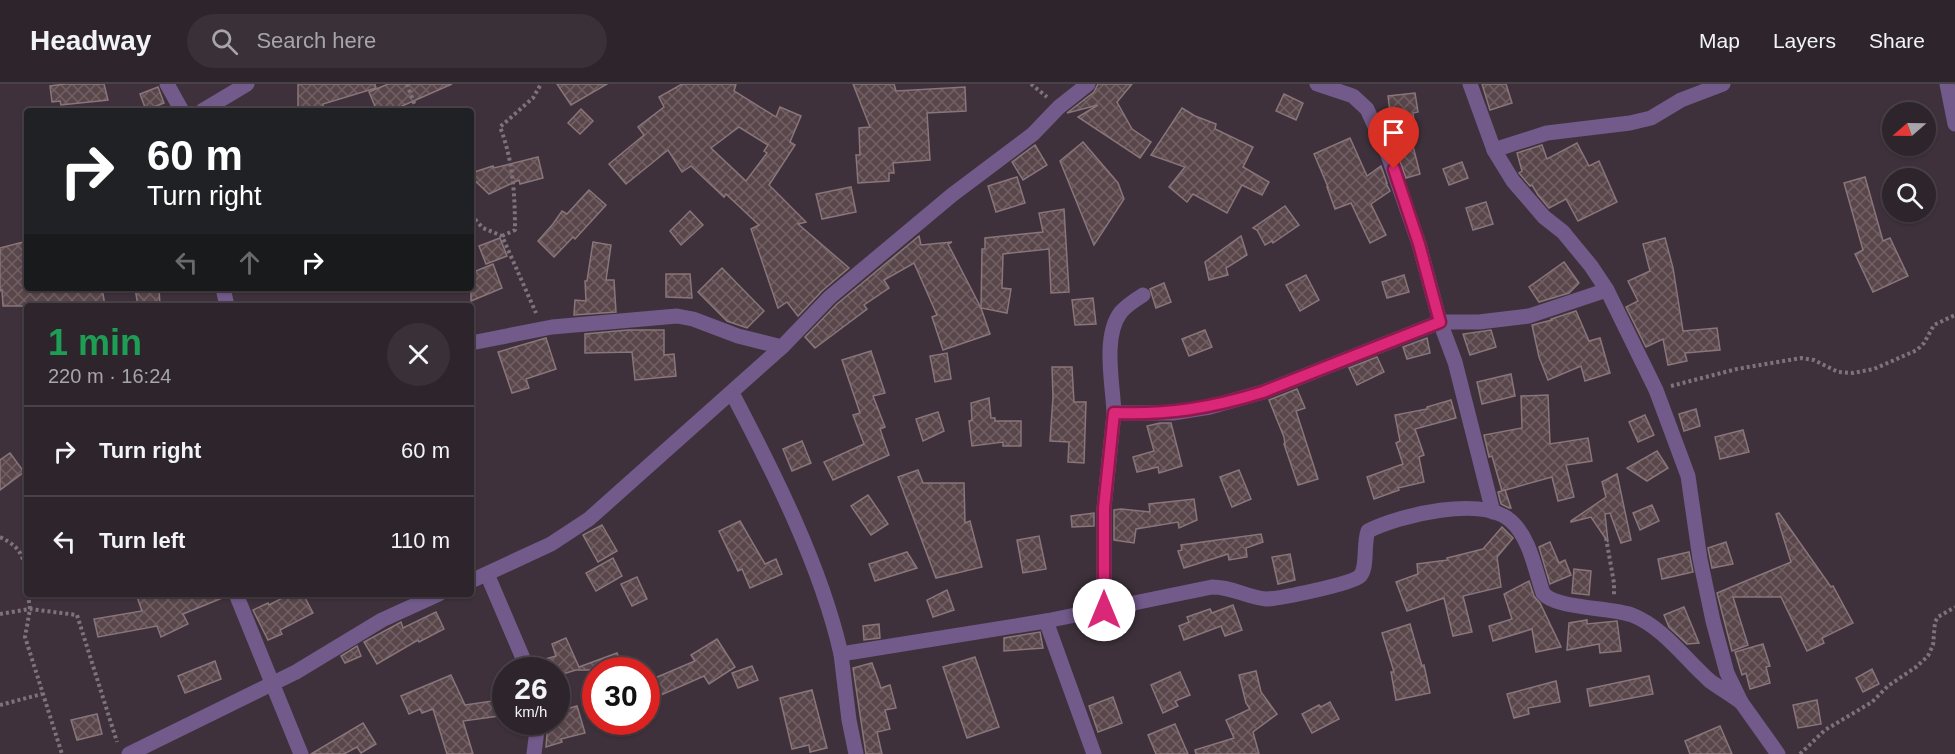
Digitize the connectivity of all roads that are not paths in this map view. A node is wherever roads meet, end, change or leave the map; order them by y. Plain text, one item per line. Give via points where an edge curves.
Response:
1 (167, 84) edge
2 (173, 84) edge
3 (247, 84) edge
4 (1088, 84) edge
5 (1317, 84) edge
6 (1470, 84) edge
7 (1723, 84) edge
8 (1947, 84) edge
9 (180, 108) edge
10 (181, 108) edge
11 (207, 108) edge
12 (1955, 124) edge
13 (1494, 150) junction
14 (1607, 290) junction
15 (1143, 295) dead end
16 (1440, 322) junction
17 (474, 341) edge
18 (782, 347) junction
19 (732, 393) junction
20 (1114, 413) junction
21 (1493, 512) junction
22 (487, 574) junction
23 (474, 580) edge
24 (237, 597) edge
25 (432, 597) edge
26 (1104, 610) junction
27 (1046, 621) junction
28 (841, 654) junction
29 (522, 657) edge
30 (272, 684) junction
31 (1741, 702) junction
32 (536, 735) edge
33 (123, 749) edge
34 (1773, 752) edge
35 (301, 754) edge
36 (534, 754) edge
37 (856, 754) edge
38 (1094, 754) edge

1 - 9 street
2 - 10 street
3 - 11 street
4 - 18 street via 1033,134 952,195 830,297
5 - 16 street via 1353,96 1376,125 1399,183
6 - 13 street
7 - 13 street via 1681,100 1651,118 1547,133
8 - 12 street
13 - 14 street via 1513,181 1544,217 1563,232
14 - 16 street via 1529,316
14 - 31 street via 1656,390 1688,476 1713,621 1727,673
15 - 20 street via 1119,314 1112,332
16 - 20 street via 1237,400 1173,413
16 - 21 street via 1455,362
17 - 18 street via 542,329 677,316
18 - 19 street
19 - 22 street via 589,519 551,544
19 - 28 street via 799,531 834,621
20 - 26 street via 1104,508
21 - 26 street via 1427,512 1378,526 1368,531 1364,542 1365,565 1360,575 1348,582 1268,599 1228,587 1212,588
21 - 31 street via 1511,520 1525,539 1547,599 1632,615
22 - 23 street
22 - 29 street
24 - 30 street
25 - 30 street via 382,620
26 - 27 street
27 - 28 street
27 - 38 street
28 - 37 street
30 - 33 street
30 - 35 street
31 - 34 street
32 - 36 street

